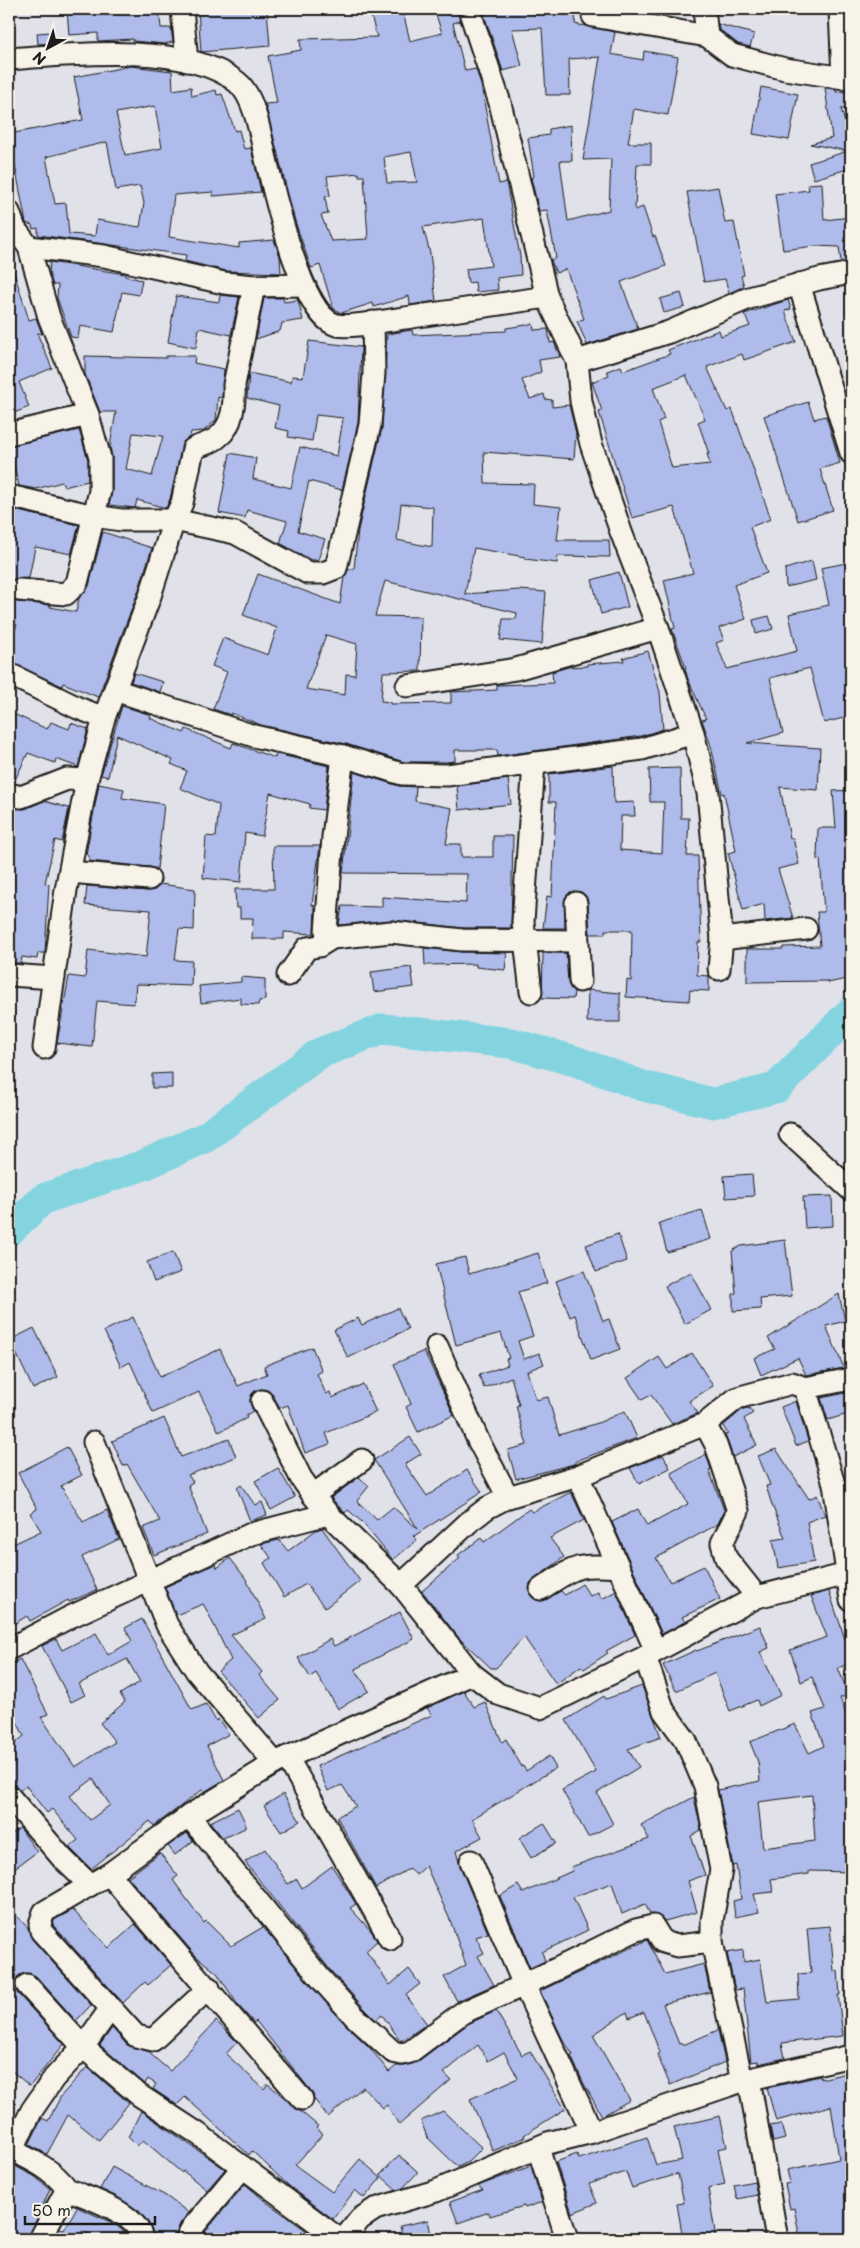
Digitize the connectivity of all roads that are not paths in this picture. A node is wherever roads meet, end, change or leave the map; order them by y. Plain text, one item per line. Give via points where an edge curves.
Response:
1 (182, 9) edge
2 (469, 9) edge
3 (704, 9) edge
4 (840, 9) edge
5 (593, 16) dead end
6 (707, 36) junction
7 (9, 59) edge
8 (187, 61) junction
9 (847, 79) edge
10 (11, 224) edge
11 (29, 247) junction
12 (851, 274) edge
13 (799, 284) junction
14 (303, 285) junction
15 (254, 286) junction
16 (547, 297) junction
17 (372, 322) junction
18 (577, 361) junction
19 (88, 415) junction
20 (9, 434) edge
21 (851, 453) edge
22 (9, 496) edge
23 (94, 516) junction
24 (174, 520) junction
25 (19, 590) dead end
26 (658, 628) junction
27 (9, 674) edge
28 (407, 686) dead end
29 (115, 690) junction
30 (104, 718) junction
31 (693, 733) junction
32 (343, 756) junction
33 (534, 763) junction
34 (87, 780) junction
35 (9, 794) edge
36 (70, 872) junction
37 (149, 879) dead end
38 (576, 902) dead end
39 (806, 929) dead end
40 (332, 938) junction
41 (722, 940) junction
42 (525, 941) junction
43 (577, 941) junction
44 (719, 969) dead end
45 (288, 974) dead end
46 (9, 975) edge
47 (54, 978) junction
48 (580, 980) dead end
49 (531, 992) dead end
50 (44, 1048) dead end
51 (790, 1134) dead end
52 (851, 1190) edge
53 (437, 1346) dead end
54 (851, 1379) edge
55 (805, 1388) junction
56 (262, 1401) dead end
57 (705, 1424) junction
58 (94, 1442) dead end
59 (362, 1460) dead end
60 (578, 1476) junction
61 (313, 1495) junction
62 (508, 1497) junction
63 (328, 1514) junction
64 (618, 1567) junction
65 (849, 1573) edge
66 (150, 1580) junction
67 (401, 1585) junction
68 (541, 1589) dead end
69 (757, 1597) junction
70 (851, 1600) edge
71 (9, 1649) edge
72 (650, 1654) junction
73 (472, 1674) junction
74 (281, 1760) junction
75 (9, 1796) edge
76 (189, 1816) junction
77 (471, 1861) dead end
78 (109, 1874) junction
79 (90, 1885) junction
80 (390, 1939) dead end
81 (712, 1942) junction
82 (27, 1985) dead end
83 (524, 1985) junction
84 (209, 1988) junction
85 (111, 2008) junction
86 (83, 2047) junction
87 (851, 2056) edge
88 (745, 2080) junction
89 (302, 2099) dead end
90 (592, 2132) junction
91 (538, 2148) junction
92 (10, 2150) edge
93 (243, 2167) junction
94 (67, 2189) junction
95 (40, 2239) edge
96 (142, 2239) edge
97 (186, 2239) edge
98 (339, 2239) edge
99 (344, 2239) edge
100 (567, 2239) edge
101 (777, 2239) edge

1 - 8 street
2 - 16 street via 500,103
3 - 6 street
4 - 9 street
5 - 6 street
6 - 9 street via 732,55 786,69
7 - 8 street via 80,54 147,55
8 - 14 street via 212,68 238,83 247,94
10 - 11 street
11 - 15 street via 104,256 224,283
11 - 19 street via 49,317
12 - 13 street
13 - 18 street via 749,298 669,332
13 - 21 street
14 - 15 street
14 - 17 street via 317,312 336,325
15 - 24 street via 230,420 219,437 193,449 186,487
16 - 17 street
16 - 18 street
17 - 24 street via 374,373 370,425 336,568 323,573 308,573 235,533
18 - 26 street via 581,401 591,444
19 - 20 street
19 - 23 street via 100,458 100,492
22 - 23 street
23 - 24 street via 121,520
23 - 25 street via 77,583 72,591 66,594
24 - 29 street
26 - 28 street via 516,668
26 - 31 street
27 - 30 street
29 - 30 street
29 - 32 street via 254,736
30 - 34 street
31 - 33 street via 642,749
31 - 41 street via 708,792
32 - 33 street via 402,774 447,775
32 - 40 street via 326,932
33 - 42 street via 523,922
34 - 35 street via 67,779 21,797
34 - 36 street
36 - 37 street
36 - 47 street
38 - 43 street
39 - 41 street
40 - 42 street via 391,932 462,940
40 - 45 street via 319,946 307,948
41 - 44 street
42 - 43 street
42 - 49 street
43 - 48 street
46 - 47 street
47 - 50 street
51 - 52 street
53 - 62 street via 478,1440
54 - 55 street
55 - 57 street via 792,1383 737,1398
55 - 65 street via 834,1484
56 - 61 street
57 - 60 street
57 - 69 street via 716,1445 738,1512 722,1543 726,1558
58 - 66 street
59 - 61 street
60 - 62 street
60 - 64 street
61 - 63 street
62 - 67 street via 469,1522
63 - 66 street via 251,1534
63 - 67 street
64 - 68 street via 576,1566
64 - 72 street
65 - 69 street
65 - 70 street
66 - 71 street
66 - 74 street via 167,1625 197,1672
67 - 73 street
69 - 72 street
72 - 73 street via 540,1708 498,1694
72 - 81 street via 664,1711 686,1741 705,1786 722,1870 712,1921
73 - 74 street
74 - 76 street
74 - 80 street
75 - 79 street via 63,1860
76 - 78 street
76 - 83 street via 321,1979 393,2052 410,2052 462,2013
77 - 83 street
78 - 79 street
78 - 84 street
79 - 85 street via 44,1912 41,1931
81 - 83 street via 677,1946 663,1942 653,1926 636,1930
81 - 88 street
82 - 86 street
83 - 90 street
84 - 85 street via 153,2040 136,2036
84 - 89 street
85 - 86 street
86 - 92 street via 54,2078
86 - 93 street via 139,2095
87 - 88 street
88 - 90 street
88 - 101 street
90 - 91 street
91 - 99 street via 436,2191 376,2209 360,2219
91 - 100 street
92 - 94 street via 38,2162
93 - 97 street
93 - 98 street
94 - 95 street
94 - 96 street via 127,2216 136,2224

